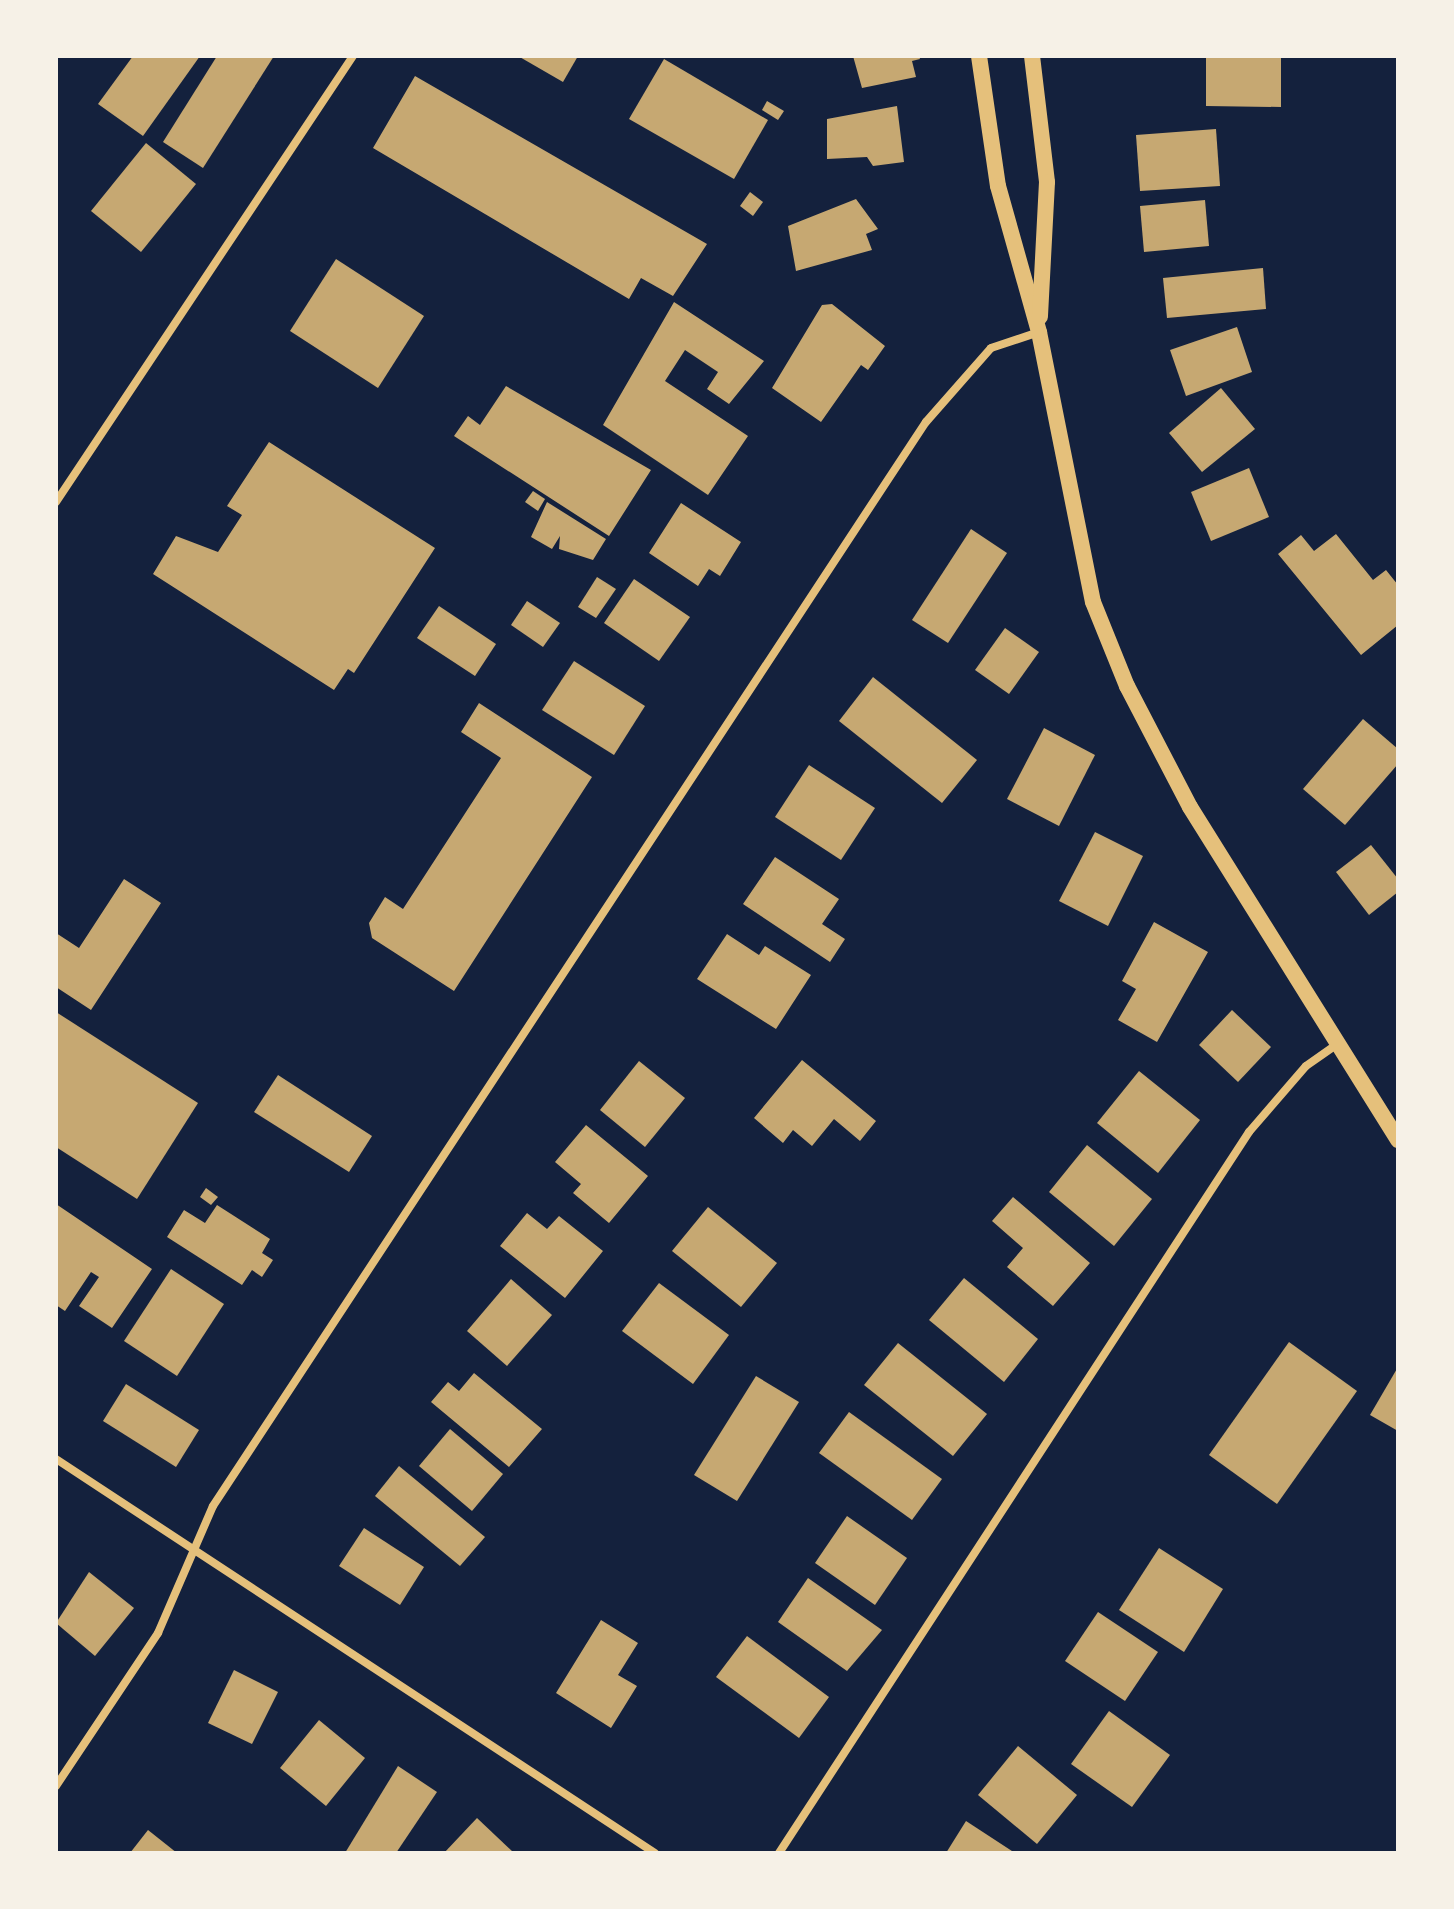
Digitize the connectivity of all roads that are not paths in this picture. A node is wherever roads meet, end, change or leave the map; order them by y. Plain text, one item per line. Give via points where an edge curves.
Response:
1 (353, 56) edge
2 (979, 56) edge
3 (1032, 56) edge
4 (1039, 332) junction
5 (56, 502) edge
6 (1338, 1044) junction
7 (1398, 1140) edge
8 (56, 1459) edge
9 (195, 1550) junction
10 (56, 1786) edge
11 (655, 1853) edge
12 (779, 1853) edge

1 - 5 street
2 - 4 main road via 998,186
3 - 4 main road via 1047,182
4 - 6 main road via 1093,602 1127,686 1190,807
4 - 9 street via 991,348 926,422 213,1506
6 - 7 main road
6 - 12 street via 1306,1066 1249,1132
8 - 9 street
9 - 10 street via 158,1633
9 - 11 street

